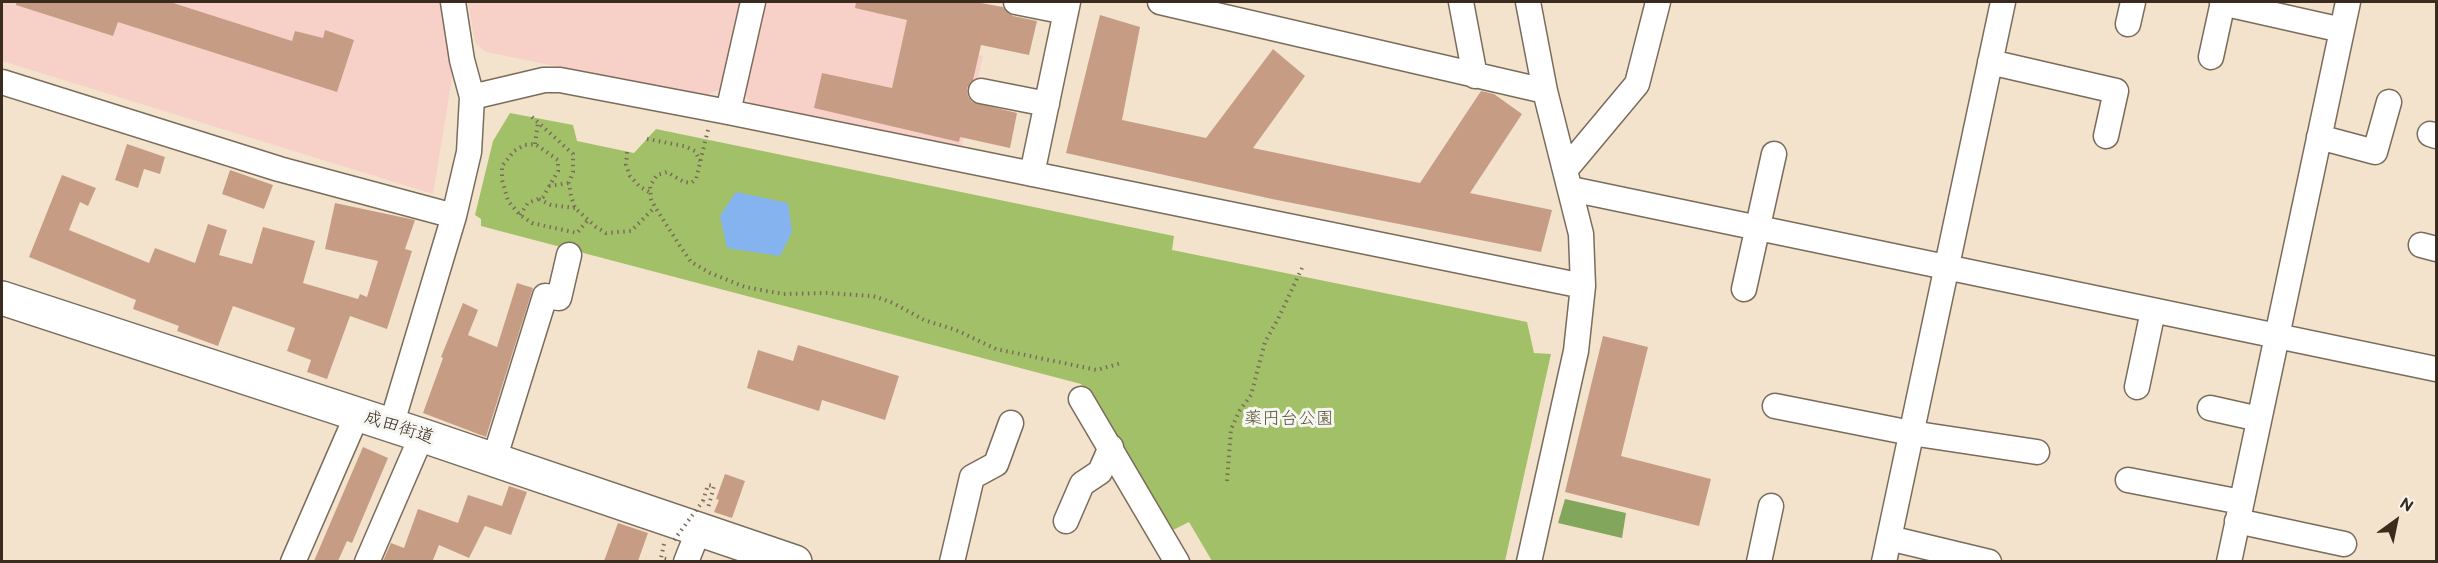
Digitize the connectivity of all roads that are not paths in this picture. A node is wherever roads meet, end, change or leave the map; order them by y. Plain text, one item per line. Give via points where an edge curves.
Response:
1 (453, 2) edge
2 (753, 2) edge
3 (1016, 2) edge
4 (1160, 2) edge
5 (1461, 2) edge
6 (1528, 2) edge
7 (1658, 2) edge
8 (2003, 2) edge
9 (2223, 2) edge
10 (2348, 2) edge
11 (1189, 5) edge
12 (1067, 7) edge
13 (2342, 30) junction
14 (2211, 57) dead end
15 (1990, 62) junction
16 (1475, 76) junction
17 (2, 82) edge
18 (981, 91) dead end
19 (1545, 92) junction
20 (472, 98) junction
21 (2389, 102) dead end
22 (1047, 104) junction
23 (728, 111) junction
24 (2106, 136) dead end
25 (2319, 137) junction
26 (1774, 154) dead end
27 (1032, 174) junction
28 (1568, 179) junction
29 (454, 216) junction
30 (1757, 228) junction
31 (569, 255) dead end
32 (1947, 267) junction
33 (1583, 286) junction
34 (1744, 290) dead end
35 (2, 298) edge
36 (2153, 311) junction
37 (2277, 337) junction
38 (2436, 369) edge
39 (2137, 387) dead end
40 (1081, 399) dead end
41 (1775, 406) dead end
42 (2210, 408) dead end
43 (357, 415) junction
44 (2259, 419) junction
45 (1011, 423) dead end
46 (406, 431) junction
47 (1911, 433) junction
48 (1111, 447) junction
49 (2037, 452) dead end
50 (494, 460) junction
51 (2128, 480) dead end
52 (1772, 506) dead end
53 (2239, 512) junction
54 (1066, 521) dead end
55 (693, 529) junction
56 (1889, 538) junction
57 (2344, 544) dead end
58 (785, 560) edge
59 (293, 561) edge
60 (367, 561) edge
61 (686, 561) edge
62 (952, 561) edge
63 (1177, 561) edge
64 (1529, 561) edge
65 (1759, 561) edge
66 (1884, 561) edge
67 (1989, 561) edge
68 (2229, 561) edge

1 - 20 street
2 - 23 street
3 - 12 street
4 - 11 street
5 - 16 street
6 - 19 street
7 - 28 street via 1637,84
8 - 15 street
9 - 13 street
9 - 14 street
10 - 13 street
11 - 16 street
12 - 22 street
13 - 25 street
15 - 24 street via 2116,91
15 - 32 street
16 - 19 street
17 - 29 street via 279,169
18 - 22 street
19 - 28 street
20 - 23 street via 544,80 561,80
20 - 29 street via 469,152
21 - 25 street via 2375,152
22 - 27 street
23 - 27 street
25 - 37 street
26 - 30 street
27 - 33 street
28 - 30 street
28 - 33 street via 1581,234
29 - 46 street
30 - 32 street
30 - 34 street
31 - 50 street via 559,298 545,296
32 - 36 street
32 - 47 street
33 - 64 street via 1576,351
35 - 43 highway, 成田街道
36 - 37 street
36 - 39 street
37 - 38 street
37 - 44 street
40 - 48 street
41 - 47 street
42 - 44 street
43 - 46 highway, 成田街道
43 - 59 street
44 - 53 street
45 - 62 street via 996,464 972,477
46 - 50 highway, 成田街道
46 - 60 street
47 - 49 street
47 - 56 street
48 - 54 street via 1100,472 1082,484
48 - 63 street
50 - 55 highway, 成田街道
51 - 53 street
52 - 65 street
53 - 57 street
53 - 68 street
55 - 58 highway, 成田街道
55 - 61 street
56 - 66 street
56 - 67 street

